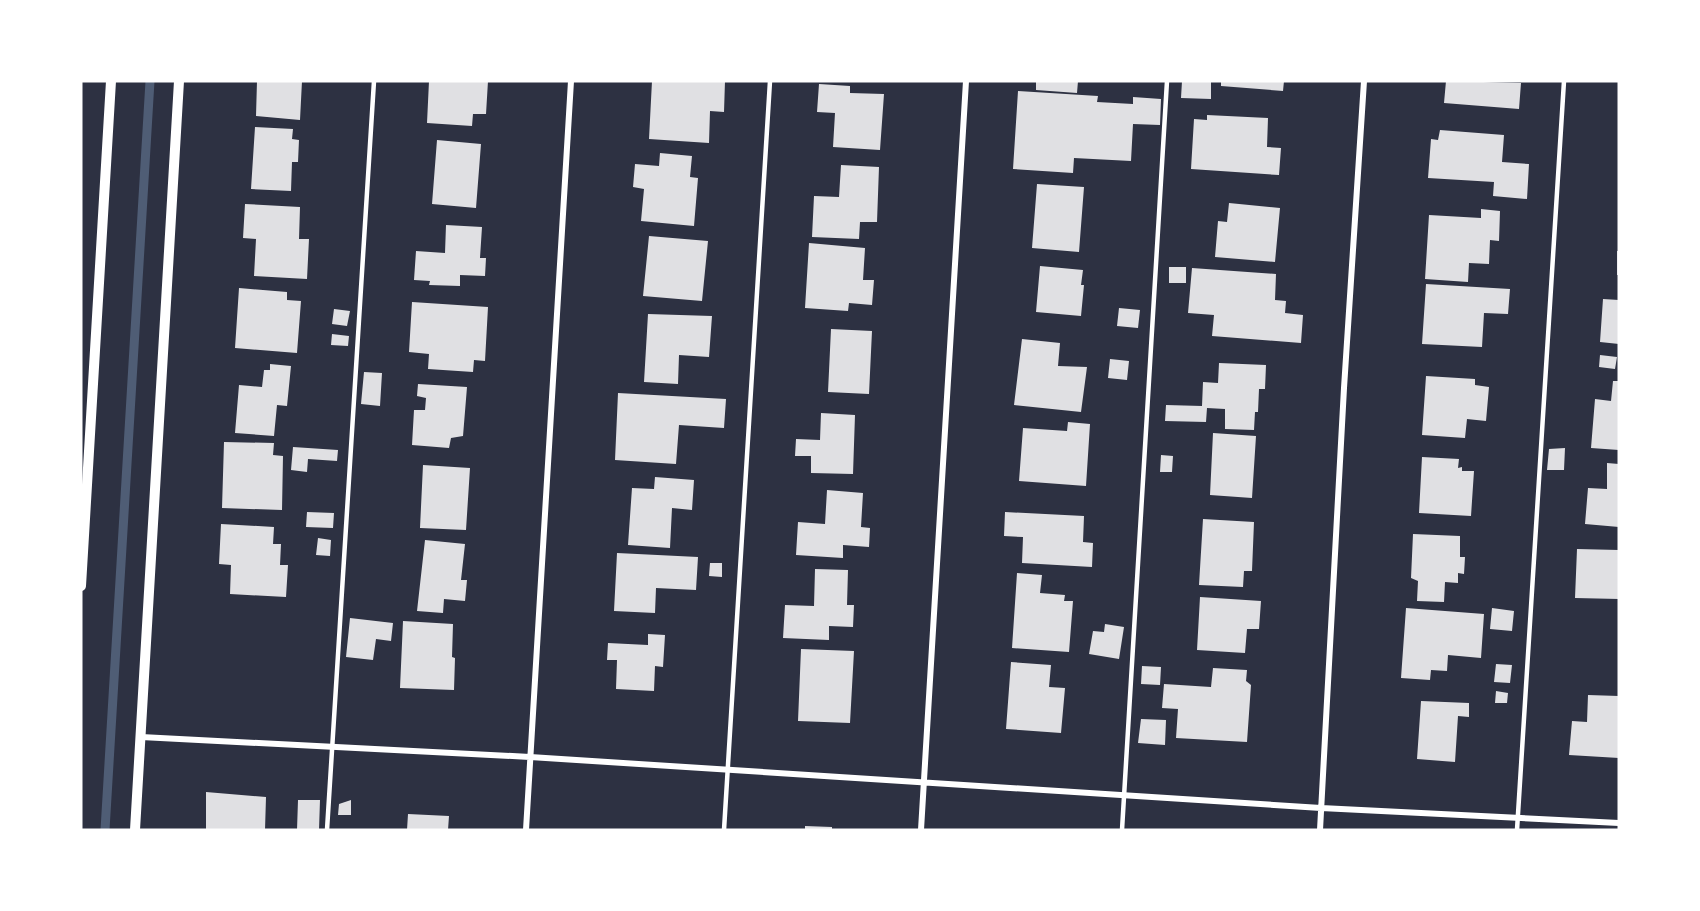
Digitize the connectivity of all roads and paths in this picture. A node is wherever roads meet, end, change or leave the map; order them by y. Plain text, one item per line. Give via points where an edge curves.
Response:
1 (111, 81) edge
2 (179, 81) edge
3 (375, 81) edge
4 (571, 81) edge
5 (770, 81) edge
6 (966, 81) edge
7 (1167, 81) edge
8 (1364, 81) edge
9 (1564, 81) edge
10 (81, 586) edge
11 (141, 737) junction
12 (332, 747) junction
13 (530, 757) junction
14 (729, 770) junction
15 (924, 782) junction
16 (1124, 795) junction
17 (1321, 808) junction
18 (1518, 818) junction
19 (1619, 823) edge
20 (135, 830) edge
21 (327, 830) edge
22 (526, 830) edge
23 (724, 830) edge
24 (921, 830) edge
25 (1122, 830) edge
26 (1320, 830) edge
27 (1517, 830) edge

1 - 10 street
2 - 11 street
3 - 12 lane
4 - 13 street
5 - 14 lane
6 - 15 street
7 - 16 lane
8 - 17 street
9 - 18 lane
11 - 12 street
11 - 20 street
12 - 13 street
12 - 21 lane
13 - 14 street
13 - 22 street
14 - 15 street
14 - 23 lane
15 - 16 street
15 - 24 street
16 - 17 street
16 - 25 lane
17 - 18 street
17 - 26 street
18 - 19 street
18 - 27 lane

